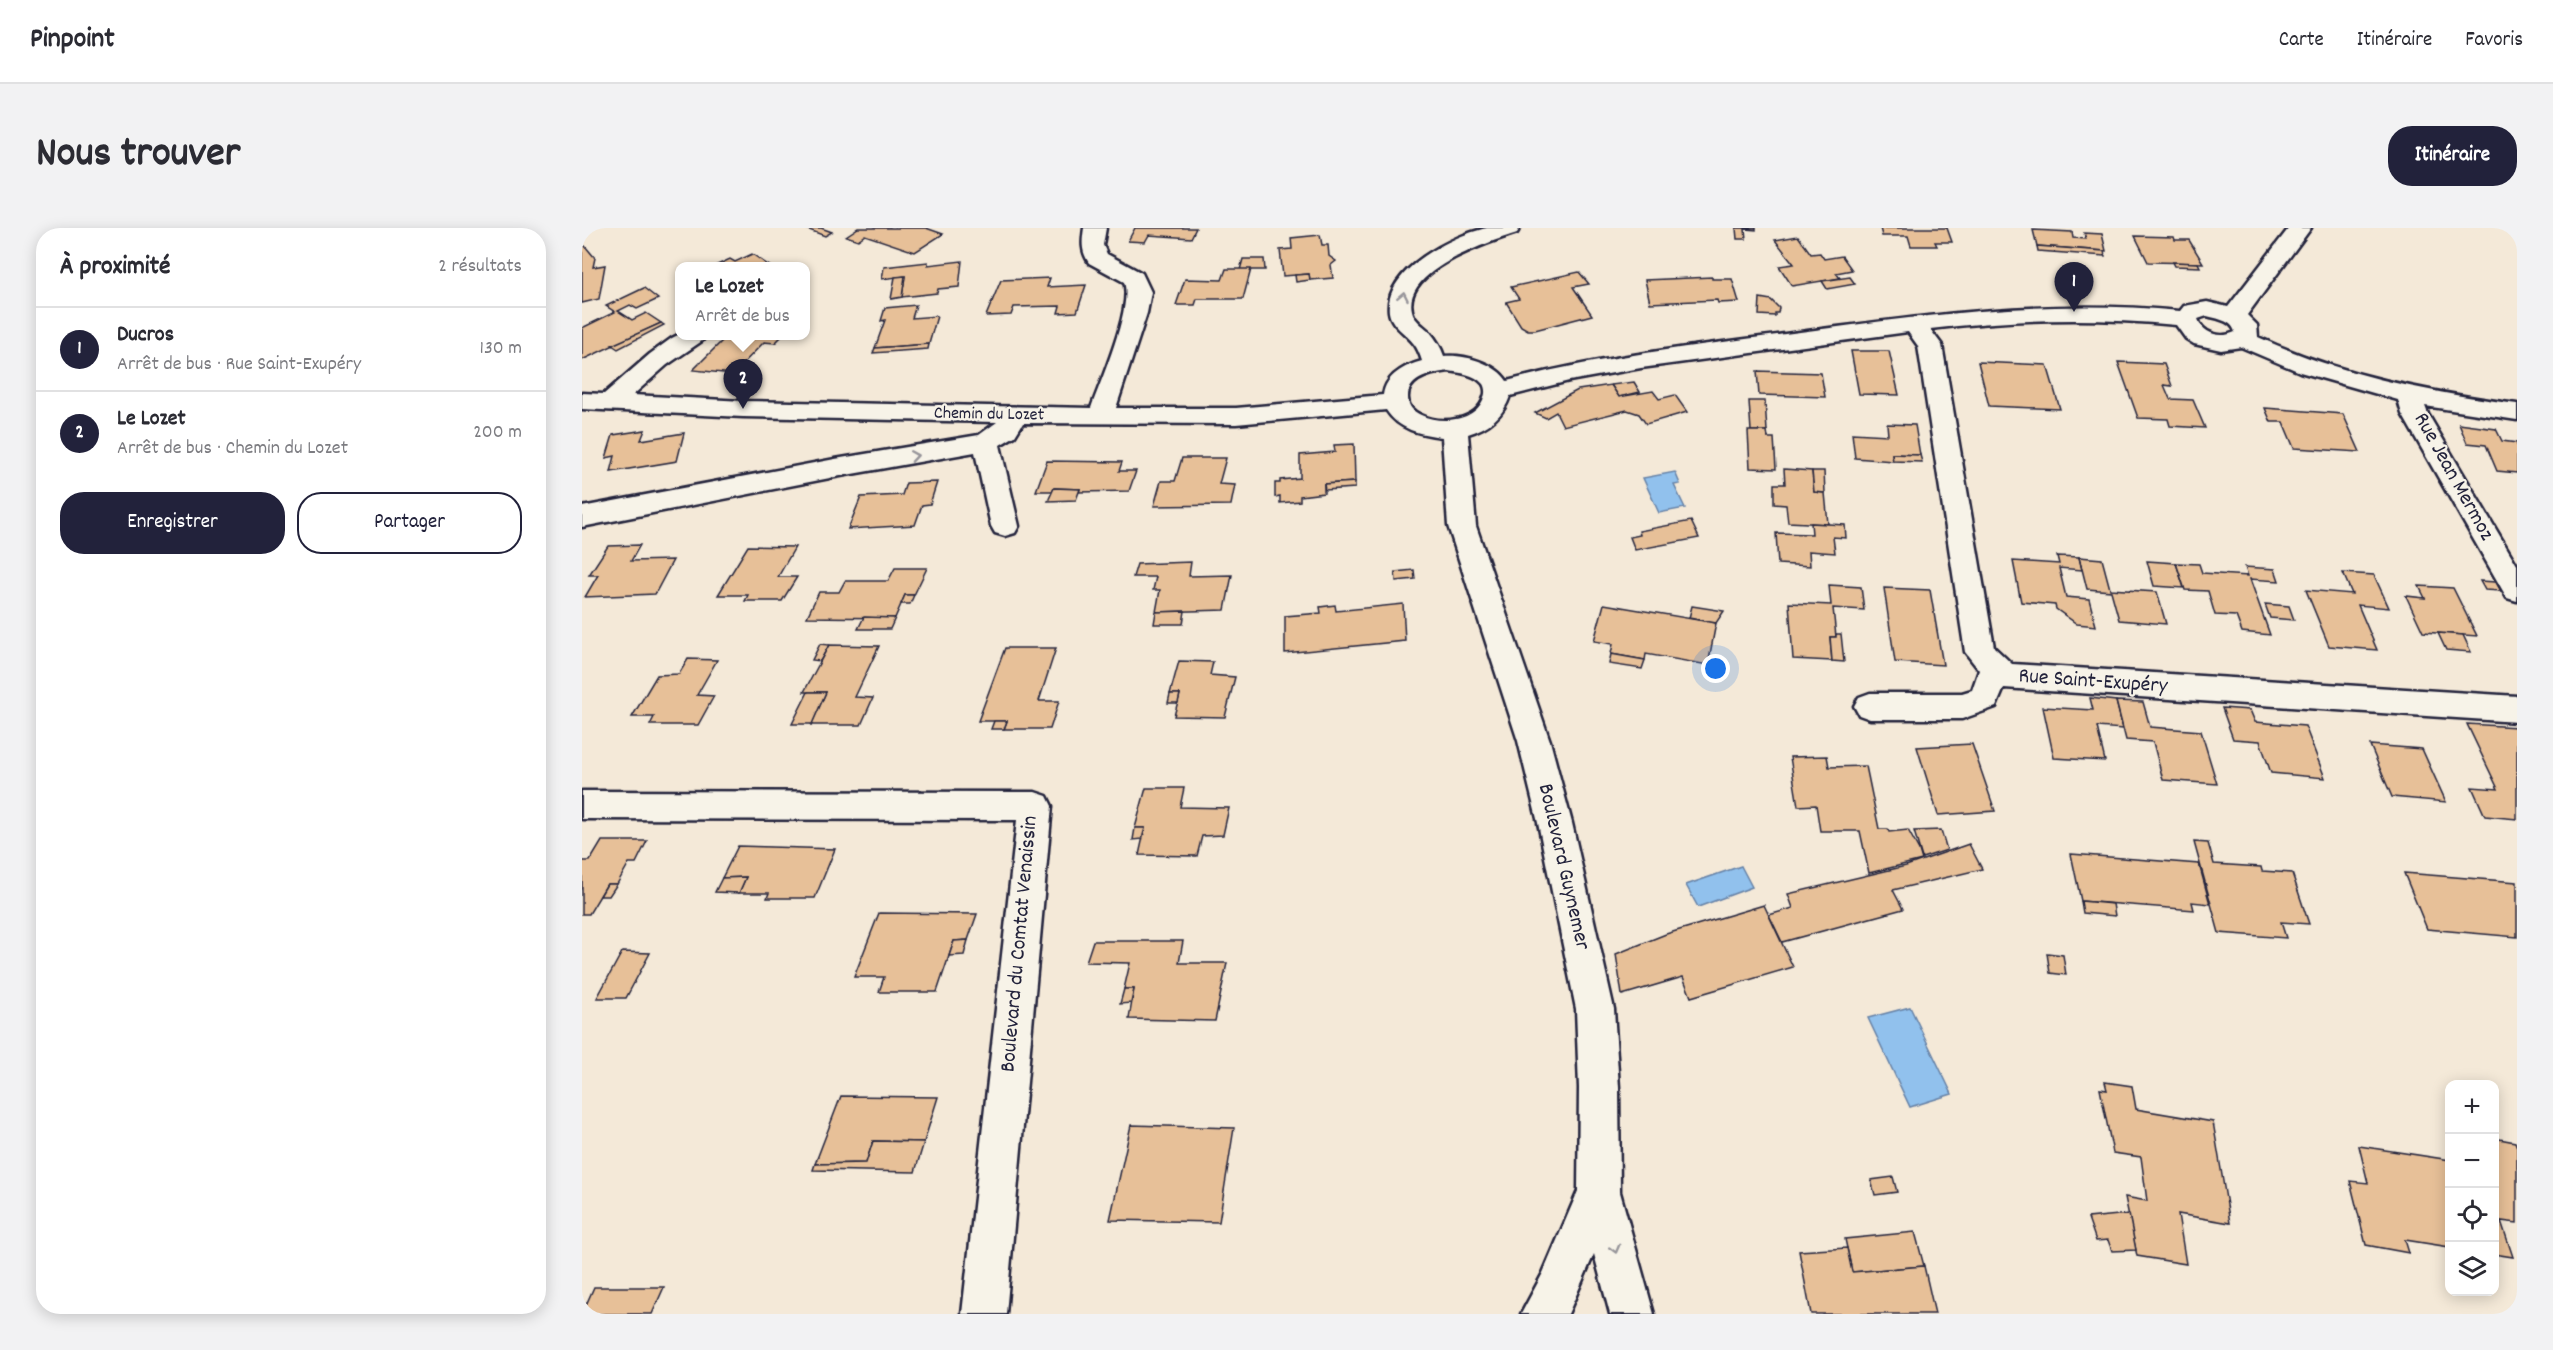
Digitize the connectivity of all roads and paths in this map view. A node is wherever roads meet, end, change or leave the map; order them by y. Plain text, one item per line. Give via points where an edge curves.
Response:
1 (1095, 228) edge
2 (1509, 228) edge
3 (2300, 228) edge
4 (2234, 315) junction
5 (2186, 319) junction
6 (1914, 324) junction
7 (2243, 339) junction
8 (687, 340) edge
9 (1434, 364) junction
10 (1499, 392) junction
11 (2409, 394) junction
12 (582, 401) edge
13 (1395, 401) junction
14 (608, 404) junction
15 (2517, 412) edge
16 (914, 414) junction
17 (1014, 415) junction
18 (1101, 416) junction
19 (1454, 428) junction
20 (986, 442) junction
21 (835, 468) junction
22 (582, 517) edge
23 (1005, 526) dead end
24 (2517, 590) edge
25 (1995, 668) junction
26 (1870, 706) dead end
27 (2517, 710) edge
28 (582, 805) edge
29 (1599, 1192) junction
30 (984, 1314) edge
31 (1543, 1314) edge
32 (1632, 1314) edge

1 - 18 street via 1092,245 1097,258 1134,278 1139,292
9 -> 2 street via 1424,340 1401,316 1404,287 1440,256
3 - 4 street
4 - 5 street via 2207,309 2192,311
4 - 7 street via 2247,330
5 - 6 street via 2074,312
5 - 7 street via 2191,331 2207,340 2228,343
6 - 10 street via 1588,371
6 - 25 street, Rue Saint-Exupéry via 1930,345 1980,652
7 - 11 street via 2335,377
8 - 14 street via 655,359
9 - 10 street via 1477,368 1496,382
9 - 13 street via 1400,382
10 - 19 street via 1499,400 1488,415
11 - 15 street
11 - 24 street, Rue Jean Mermoz via 2415,414
12 - 14 street, Chemin du Lozet
13 - 18 street, Chemin du Lozet via 1246,415
13 - 19 street via 1408,420 1437,429
14 - 16 street, Chemin du Lozet
16 - 17 street, Chemin du Lozet
16 - 21 street via 864,454
17 - 18 street, Chemin du Lozet
17 - 20 street via 1006,430
19 - 29 street, Boulevard Guynemer via 1462,526 1534,741 1595,1009
21 -> 20 street
20 - 23 street
21 - 22 street
25 - 26 street via 1985,698 1962,706
25 - 27 street, Rue Saint-Exupéry via 2004,676
28 - 30 street, Boulevard du Comtat Venaissin via 1035,806
29 - 31 street
29 -> 32 street, Boulevard Guynemer

